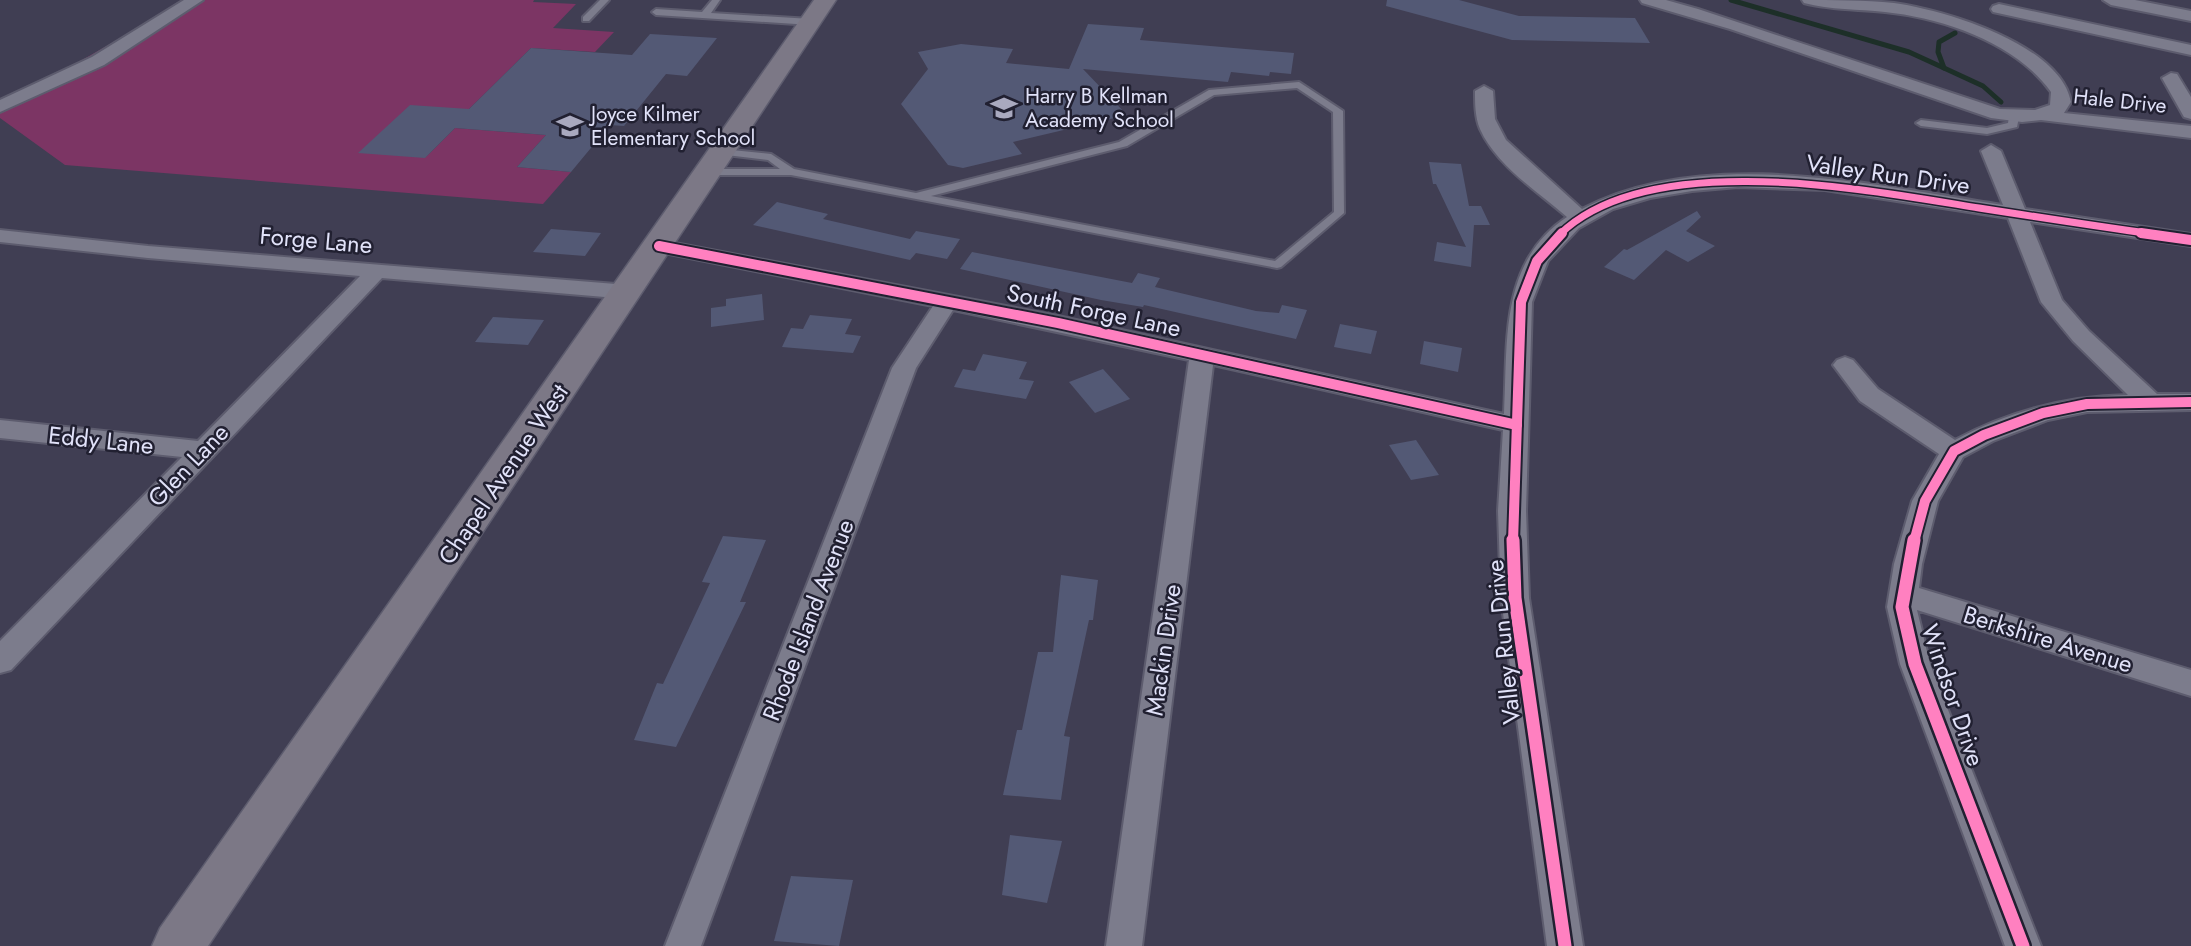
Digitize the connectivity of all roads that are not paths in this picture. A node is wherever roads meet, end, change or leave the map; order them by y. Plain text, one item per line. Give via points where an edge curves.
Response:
1 (195, 0) edge
2 (605, 0) edge
3 (669, 0) edge
4 (716, 0) edge
5 (825, 0) edge
6 (1648, 0) edge
7 (1810, 0) edge
8 (1894, 0) edge
9 (2111, 0) edge
10 (2001, 4) edge
11 (705, 15) junction
12 (2191, 16) edge
13 (586, 19) dead end
14 (1976, 19) junction
15 (810, 22) junction
16 (1957, 24) junction
17 (2191, 50) edge
18 (2171, 78) dead end
19 (1484, 91) dead end
20 (0, 107) edge
21 (2191, 113) edge
22 (2014, 117) junction
23 (2045, 117) junction
24 (1921, 123) dead end
25 (2191, 132) edge
26 (1991, 151) dead end
27 (716, 162) junction
28 (791, 172) junction
29 (916, 196) junction
30 (2014, 213) junction
31 (1580, 218) junction
32 (0, 236) edge
33 (2191, 240) edge
34 (659, 246) junction
35 (377, 271) junction
36 (628, 292) junction
37 (947, 302) junction
38 (1202, 355) junction
39 (1845, 365) dead end
40 (2149, 401) junction
41 (2191, 402) edge
42 (1517, 425) junction
43 (0, 429) edge
44 (201, 450) junction
45 (1954, 452) junction
46 (1904, 595) junction
47 (0, 661) edge
48 (2191, 683) edge
49 (178, 946) edge
50 (683, 946) edge
51 (1124, 946) edge
52 (1564, 946) edge
53 (2023, 946) edge

1 - 20 street via 97,61
2 - 13 lane
3 - 11 lane via 656,12
4 - 11 lane
5 - 15 main road, Chapel Avenue West
6 - 22 street, Hale Drive via 1762,32 1887,78
7 - 16 street via 1895,8
8 - 14 street
9 - 12 street
10 - 14 street
10 - 17 street
11 - 15 lane
14 - 16 street
15 - 27 main road, Chapel Avenue West
16 - 23 street via 2008,47 2051,78 2060,102
18 - 21 street
19 - 31 street via 1491,134
22 - 23 street, Hale Drive
22 - 24 lane via 2013,125 1987,131
23 - 25 street, Hale Drive
26 - 30 street
27 - 28 lane
27 - 28 lane via 771,157
27 - 34 main road, Chapel Avenue West
28 - 29 lane
29 - 29 lane via 1278,265 1339,213 1338,111 1299,85 1212,92 1123,144
30 - 31 street, Valley Run Drive via 1860,188 1735,181 1640,195
30 - 33 street, Valley Run Drive
30 - 40 street via 2052,302
31 - 42 street, Valley Run Drive via 1545,247 1521,302
32 - 35 street, Forge Lane
34 - 36 main road, Chapel Avenue West
34 - 37 street, South Forge Lane
35 - 36 street, Forge Lane
35 - 44 street, Glen Lane
36 - 49 main road, Chapel Avenue West
37 - 38 street, South Forge Lane
37 - 50 street, Rhode Island Avenue via 904,368
38 - 42 street, South Forge Lane
38 - 51 street, Mackin Drive
39 - 45 street via 1869,395
40 - 41 street, Windsor Drive
40 - 45 street, Windsor Drive via 2087,404 2043,413 1984,435
42 - 52 street, Valley Run Drive via 1512,511 1515,598
43 - 44 street, Eddy Lane
44 - 47 street, Glen Lane
45 - 46 street, Windsor Drive via 1925,501
46 - 48 street, Berkshire Avenue
46 - 53 street, Windsor Drive via 1902,607 1915,664

